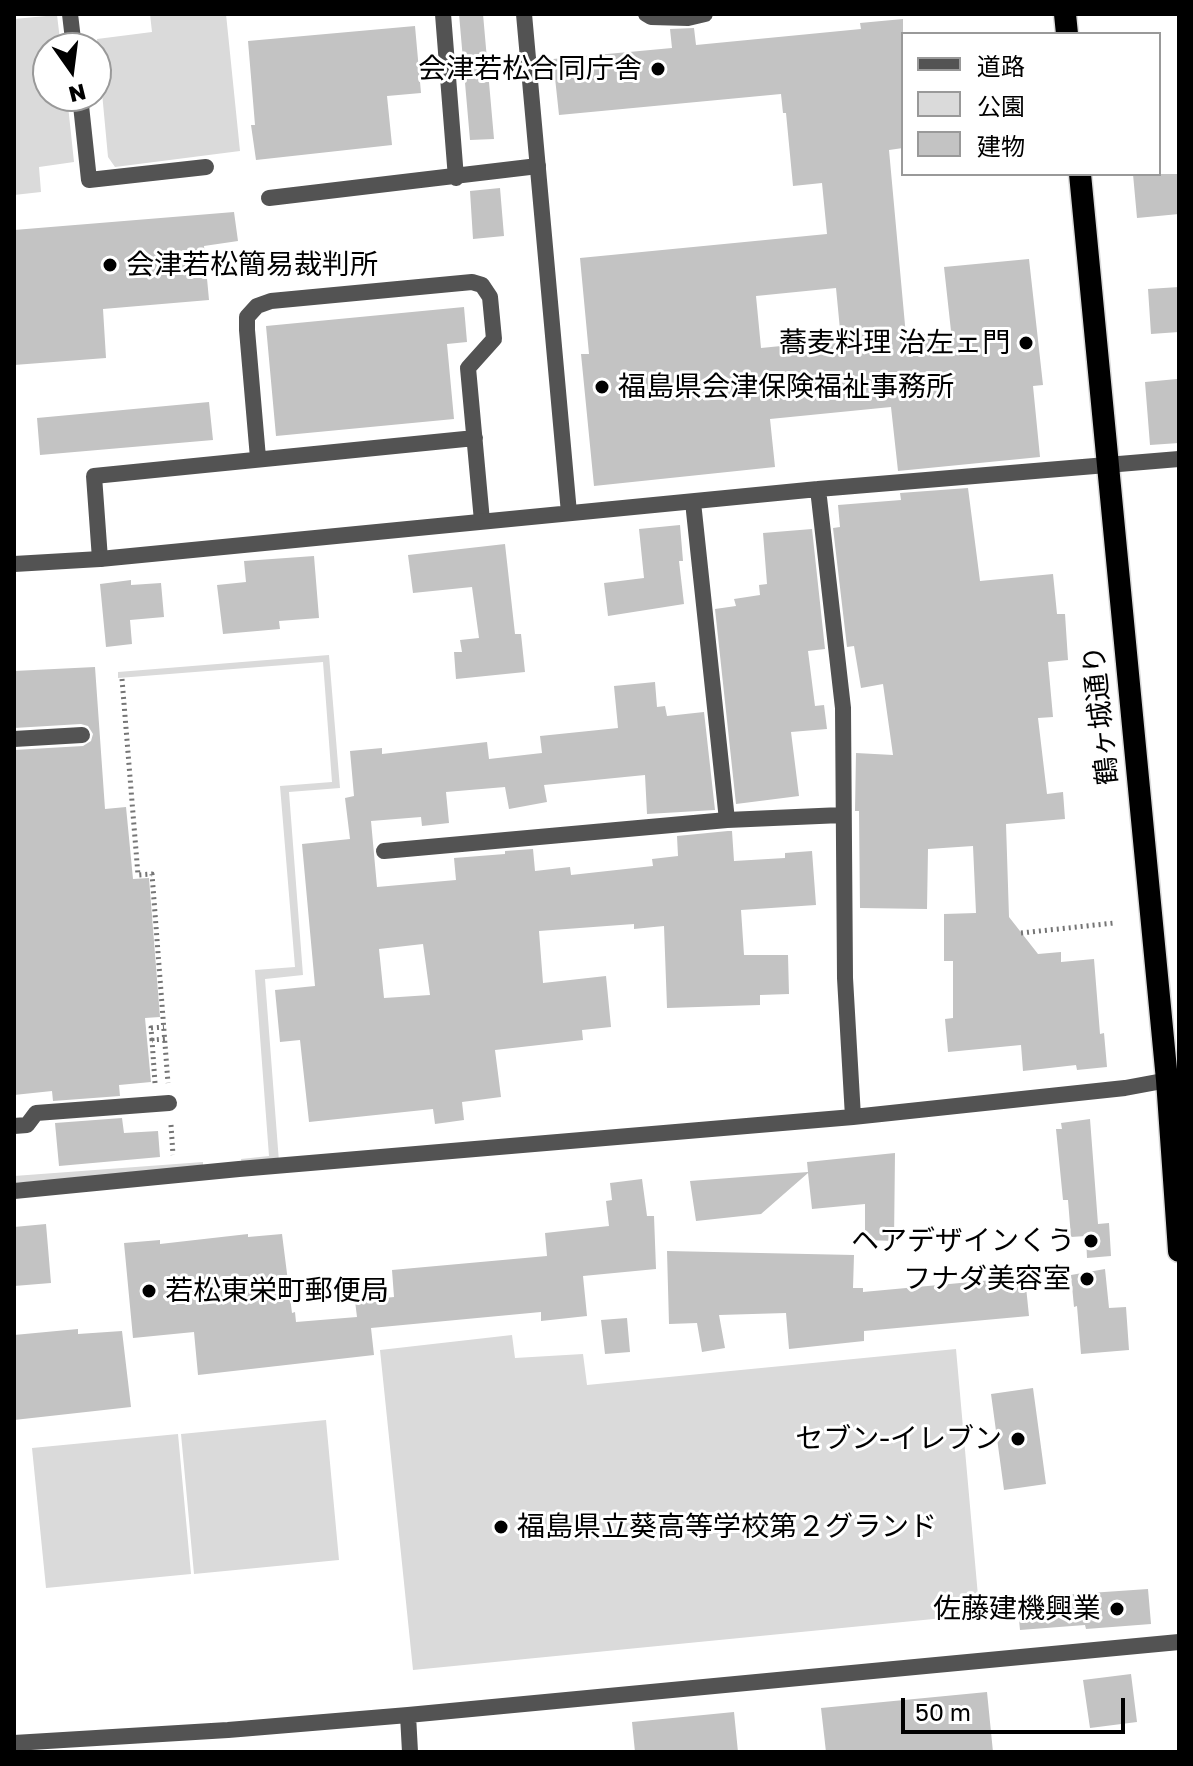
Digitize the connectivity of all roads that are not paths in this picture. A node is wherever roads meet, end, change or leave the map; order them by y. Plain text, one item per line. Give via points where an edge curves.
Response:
1 (443, 14) edge
2 (524, 14) edge
3 (646, 14) edge
4 (705, 14) edge
5 (82, 112) edge
6 (538, 166) junction
7 (206, 167) dead end
8 (1080, 176) edge
9 (456, 178) junction
10 (269, 198) dead end
11 (475, 438) junction
12 (258, 458) junction
13 (1179, 459) edge
14 (1107, 466) junction
15 (818, 489) junction
16 (693, 502) junction
17 (569, 513) junction
18 (482, 521) junction
19 (100, 559) junction
20 (14, 564) edge
21 (82, 735) dead end
22 (14, 739) edge
23 (842, 815) junction
24 (727, 820) junction
25 (384, 851) dead end
26 (1173, 1079) edge
27 (169, 1103) road end
28 (853, 1117) junction
29 (14, 1126) edge
30 (14, 1191) edge
31 (1179, 1251) edge
32 (1179, 1642) edge
33 (408, 1715) junction
34 (14, 1743) edge
35 (410, 1752) edge

1 - 9 street
2 - 6 street
3 - 4 street
5 - 7 street via 89,180
6 - 9 street
6 - 17 street
8 - 14 highway, 鶴ヶ城通り
9 - 10 street
11 - 12 street
11 - 12 street via 468,368 494,339 490,297 482,285 472,282 257,306 247,317 247,330
11 - 18 street
12 - 19 street via 94,476
13 - 14 street
14 - 15 street
14 - 26 highway, 鶴ヶ城通り
15 - 16 street
15 - 23 street via 843,708
16 - 17 street
16 - 24 street
17 - 18 street
18 - 19 street
19 - 20 street
21 - 22 street
23 - 24 street
23 - 28 street
24 - 25 street
26 - 28 street
26 - 31 highway, 鶴ヶ城通り
27 - 29 street via 36,1113 27,1125
28 - 30 street
32 - 33 street
33 - 34 street
33 - 35 street

